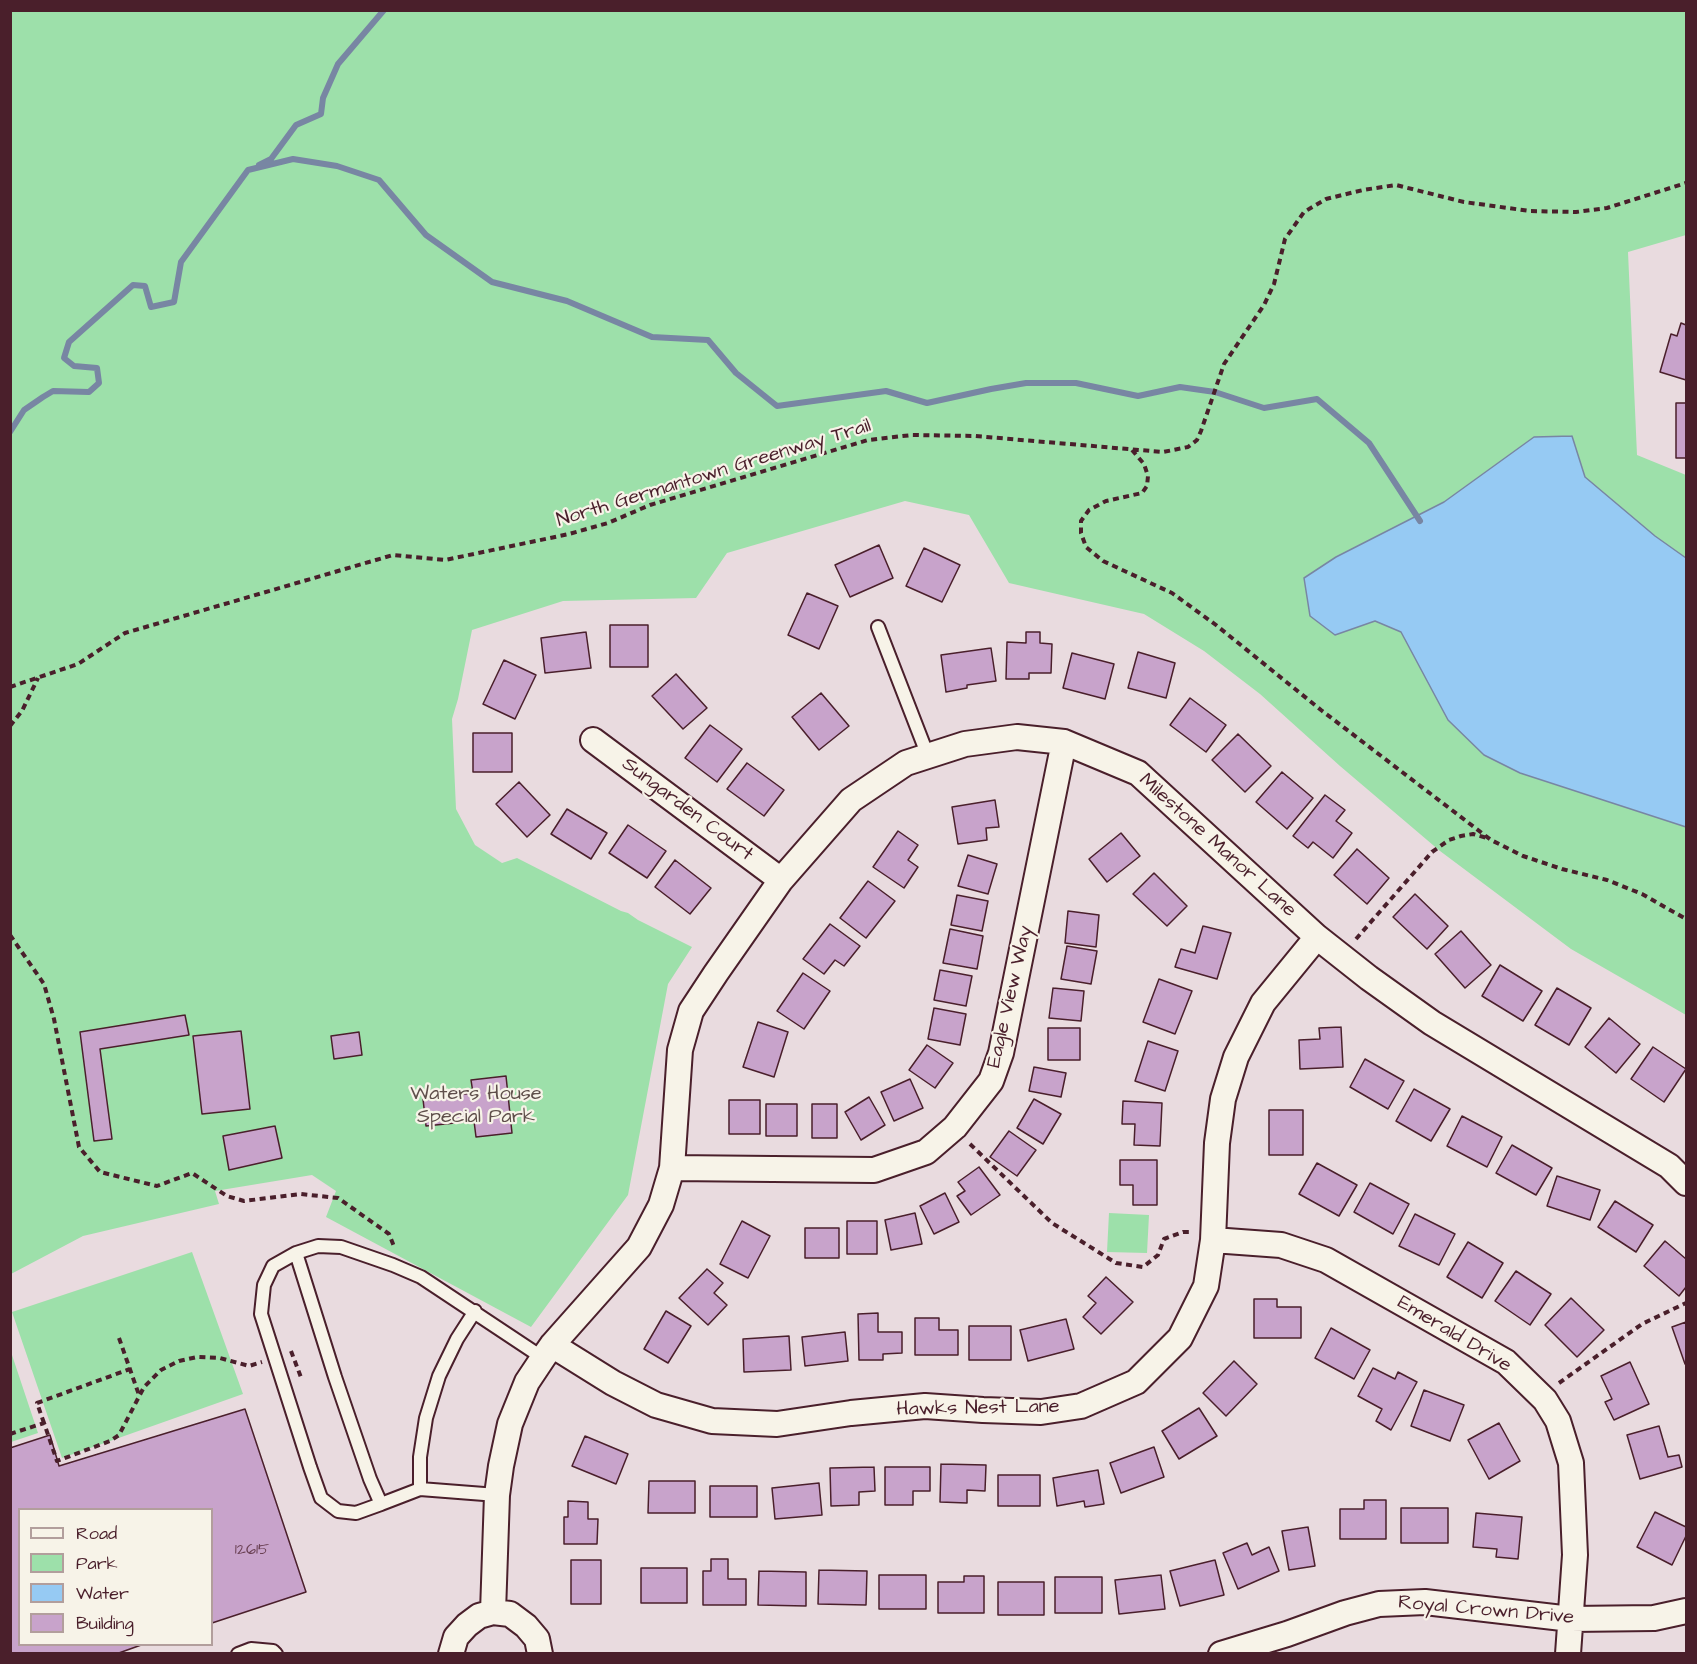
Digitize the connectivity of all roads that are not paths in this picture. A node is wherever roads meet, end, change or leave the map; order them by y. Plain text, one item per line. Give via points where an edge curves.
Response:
1 (878, 627) dead end
2 (593, 740) dead end
3 (1064, 742) junction
4 (928, 756) junction
5 (781, 880) junction
6 (1317, 937) junction
7 (672, 1168) junction
8 (1686, 1183) edge
9 (1213, 1240) junction
10 (296, 1253) junction
11 (475, 1311) junction
12 (548, 1352) junction
13 (420, 1489) junction
14 (497, 1496) junction
15 (381, 1504) junction
16 (1686, 1611) edge
17 (494, 1612) junction
18 (1571, 1619) junction
19 (1290, 1644) edge
20 (238, 1653) edge
21 (276, 1653) edge
22 (451, 1653) edge
23 (540, 1653) edge
24 (1221, 1653) edge
25 (1568, 1653) edge

1 - 4 lane
2 - 5 street, Sungarden Court
3 - 4 street, Milestone Manor Lane via 1017,737 965,744
3 - 6 street, Milestone Manor Lane via 1138,773
3 - 7 street, Eagle View Way via 1001,1053 991,1081 955,1127 926,1152 874,1170
4 - 5 street, Milestone Manor Lane via 906,763 851,800
5 - 7 street, Milestone Manor Lane via 691,1011 680,1050
6 - 8 street, Milestone Manor Lane via 1432,1023 1669,1166
6 - 9 street, Hawks Nest Lane via 1263,1003 1236,1057 1223,1099 1217,1143
7 - 12 street, Milestone Manor Lane via 661,1205 639,1247
9 - 12 street, Hawks Nest Lane via 1206,1286 1180,1338 1136,1382 1081,1406 1041,1412 925,1406 777,1424 712,1421 656,1405
9 - 18 street, Emerald Drive via 1281,1245 1326,1260 1506,1362 1545,1400 1558,1421 1571,1463 1575,1555
10 - 11 lane via 318,1246 341,1247 420,1277
10 - 15 lane
10 - 15 lane via 273,1266 264,1285 261,1314 321,1498 338,1511 356,1513
11 - 12 lane
11 - 13 lane via 439,1376 426,1418
12 - 14 street, Milestone Manor Lane via 527,1382 510,1424
13 - 14 lane
13 - 15 lane
14 - 17 street, Milestone Manor Lane
16 - 18 street, Royal Crown Drive via 1654,1618
17 - 22 street via 467,1624 456,1637
17 - 23 street via 510,1614 526,1626 537,1639
18 - 19 street, Royal Crown Drive via 1425,1602 1379,1604 1345,1612
18 - 25 street, Emerald Drive
19 - 24 street, Royal Crown Drive
20 - 21 lane via 251,1649

